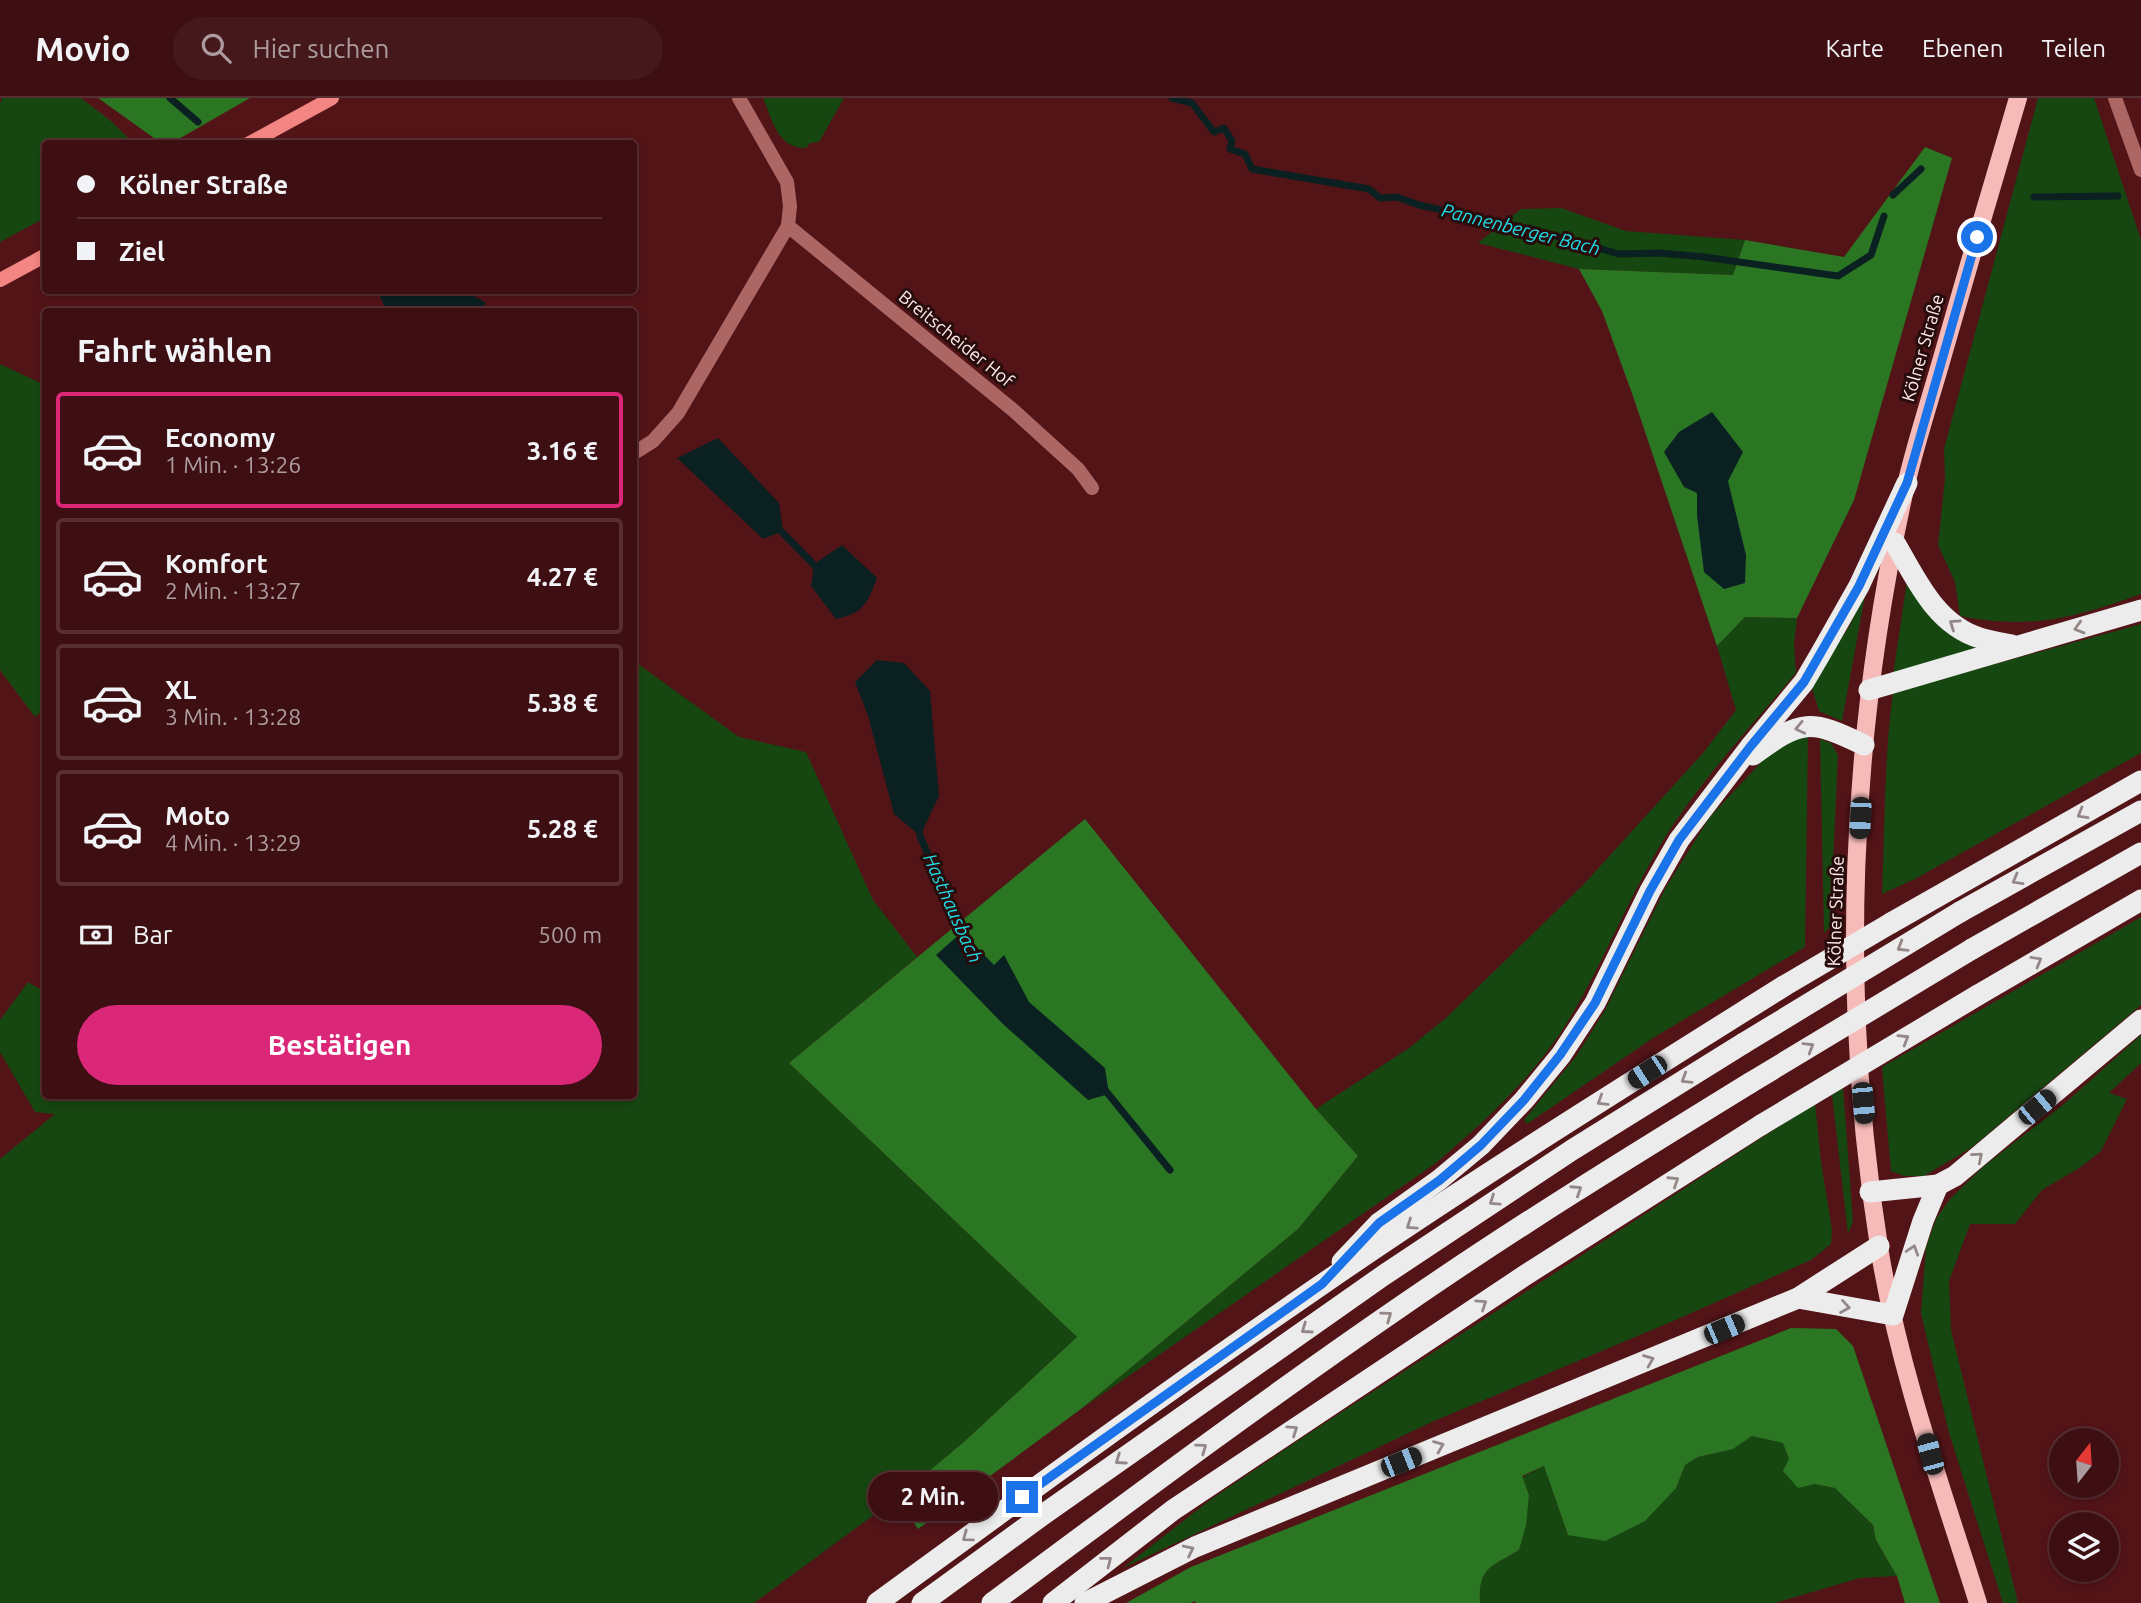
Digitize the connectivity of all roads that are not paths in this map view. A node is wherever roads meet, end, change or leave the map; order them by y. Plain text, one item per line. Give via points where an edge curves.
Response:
1 (332, 98) edge
2 (738, 98) edge
3 (2018, 98) edge
4 (2115, 98) edge
5 (255, 140) edge
6 (2141, 170) edge
7 (788, 226) junction
8 (42, 257) edge
9 (0, 280) edge
10 (637, 451) edge
11 (1907, 483) junction
12 (1092, 488) dead end
13 (1895, 543) junction
14 (2141, 610) edge
15 (2018, 646) junction
16 (1869, 690) junction
17 (1864, 745) junction
18 (1732, 771) junction
19 (2141, 781) edge
20 (2141, 811) edge
21 (2141, 853) edge
22 (2141, 900) edge
23 (2141, 1020) edge
24 (1938, 1185) junction
25 (1870, 1192) junction
26 (1879, 1246) junction
27 (1322, 1284) junction
28 (1798, 1298) junction
29 (1893, 1315) junction
30 (877, 1603) edge
31 (922, 1603) edge
32 (992, 1603) edge
33 (1053, 1603) edge
34 (1085, 1603) edge
35 (1978, 1603) edge

1 - 5 main road
2 - 7 street via 787,182
3 - 11 main road, Kölner Straße
4 - 6 street
7 - 10 street via 678,413
7 - 12 street, Breitscheider Hof via 1013,410 1078,469
8 - 9 main road
11 - 13 main road, Kölner Straße
11 - 18 highway via 1859,586 1804,682
15 -> 13 highway via 1979,638 1950,623 1925,595
13 - 16 main road, Kölner Straße
14 -> 15 highway
15 - 16 highway
16 - 17 main road, Kölner Straße
17 -> 18 highway via 1831,729 1803,726 1783,733
17 - 25 main road, Kölner Straße via 1854,997
18 - 27 highway via 1679,840 1595,1003 1544,1076 1481,1145 1379,1223
19 -> 27 highway, bridge via 1784,986
20 -> 31 highway, bridge via 1960,912 1572,1150 1384,1275
32 -> 21 highway, bridge via 1403,1305 1589,1182 1972,949
33 -> 22 highway, bridge via 1172,1510 1527,1274 1761,1125
24 -> 23 highway via 1955,1177
24 - 25 highway
29 -> 24 highway
25 - 26 main road, Kölner Straße
26 - 28 highway
26 - 29 main road, Kölner Straße
27 -> 30 highway
28 -> 29 highway
34 -> 28 highway via 1195,1547
29 - 35 main road, Kölner Straße via 1930,1454

